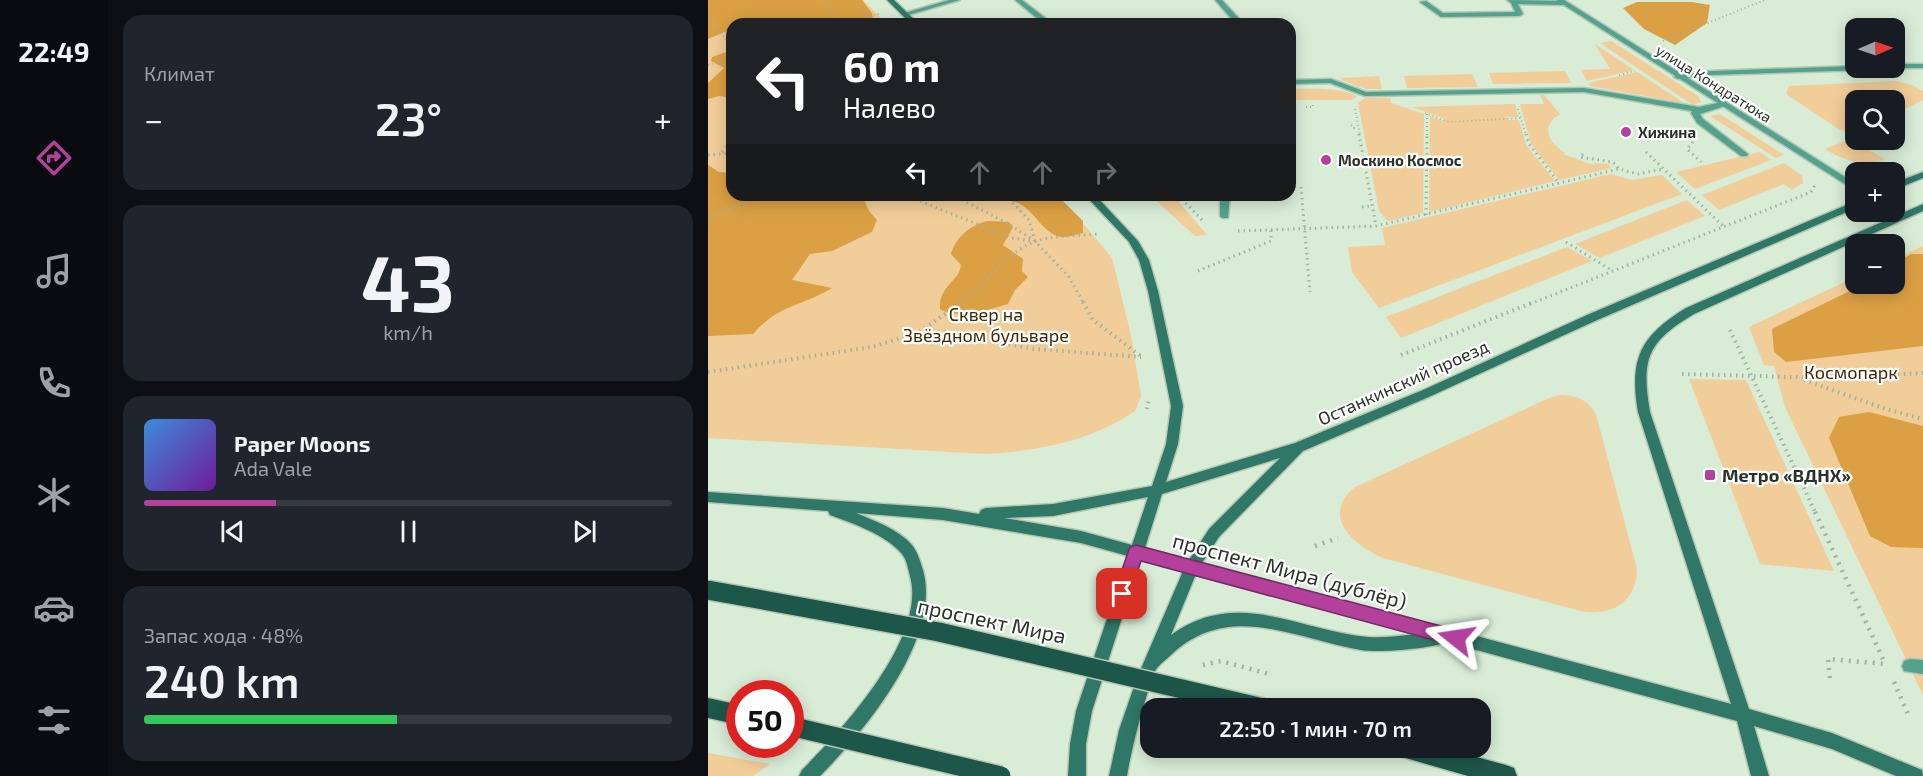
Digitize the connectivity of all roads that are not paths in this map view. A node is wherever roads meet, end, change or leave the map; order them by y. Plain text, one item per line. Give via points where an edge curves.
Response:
1 (890, 0) edge
2 (957, 0) edge
3 (1018, 0) edge
4 (1218, 0) edge
5 (1426, 1) edge
6 (1512, 1) edge
7 (1561, 1) edge
8 (905, 14) junction
9 (909, 18) edge
10 (1041, 18) edge
11 (1234, 18) edge
12 (1905, 66) edge
13 (1923, 66) edge
14 (1845, 69) edge
15 (1678, 77) junction
16 (1296, 82) edge
17 (1722, 104) junction
18 (1699, 110) junction
19 (1744, 154) dead end
20 (1923, 175) edge
21 (1845, 181) edge
22 (1905, 183) edge
23 (1095, 201) edge
24 (1225, 201) edge
25 (1923, 207) edge
26 (1845, 209) edge
27 (1225, 216) road end
28 (1299, 447) junction
29 (1157, 490) junction
30 (708, 497) edge
31 (826, 507) junction
32 (943, 514) junction
33 (1136, 552) junction
34 (1192, 567) junction
35 (708, 590) edge
36 (1456, 638) junction
37 (1145, 678) junction
38 (1220, 698) edge
39 (708, 708) edge
40 (726, 711) edge
41 (1743, 715) junction
42 (804, 729) edge
43 (1441, 758) edge
44 (808, 776) edge
45 (1001, 776) edge
46 (1077, 776) edge
47 (1118, 776) edge
48 (1506, 776) edge
49 (1760, 776) edge
50 (1916, 776) edge

1 - 8 main road
2 - 8 street
3 - 10 street
4 - 11 street
5 - 6 street via 1441,15 1519,14
6 - 7 street
7 - 15 street, улица Кондратюка
8 - 9 main road
12 - 13 street
14 - 15 street
15 - 17 street, улица Кондратюка
16 - 18 street via 1331,81 1365,94 1584,90
17 - 18 street
17 - 21 street, улица Кондратюка
18 - 19 street via 1695,113 1700,121
20 - 22 main road
23 - 29 main road via 1139,250 1153,291 1170,367 1176,421
24 - 27 street
25 - 41 main road via 1690,311 1661,329 1644,353 1640,386 1644,412
26 - 28 main road, Останкинский проезд
28 - 29 main road, Останкинский проезд
28 - 34 main road via 1214,533
29 - 32 main road, Останкинский проезд via 1053,510
29 - 33 main road
30 - 31 main road, проспект Мира (дублёр)
31 - 32 main road, проспект Мира (дублёр)
31 - 44 main road via 866,523 912,555 920,595 903,651 871,707
32 - 33 main road, проспект Мира (дублёр) via 1035,528
33 - 34 main road, проспект Мира (дублёр)
33 - 46 main road via 1084,711
34 - 36 main road, проспект Мира (дублёр)
34 - 37 main road
35 - 38 main road, проспект Мира, bridge via 939,632
36 - 37 main road via 1361,644 1266,620 1235,619 1206,626 1179,639 1155,660
36 - 41 main road, проспект Мира (дублёр)
37 - 47 main road
39 - 40 main road
41 - 49 main road
41 - 50 main road, проспект Мира (дублёр) via 1832,741
42 - 45 main road, bridge
43 - 48 main road

